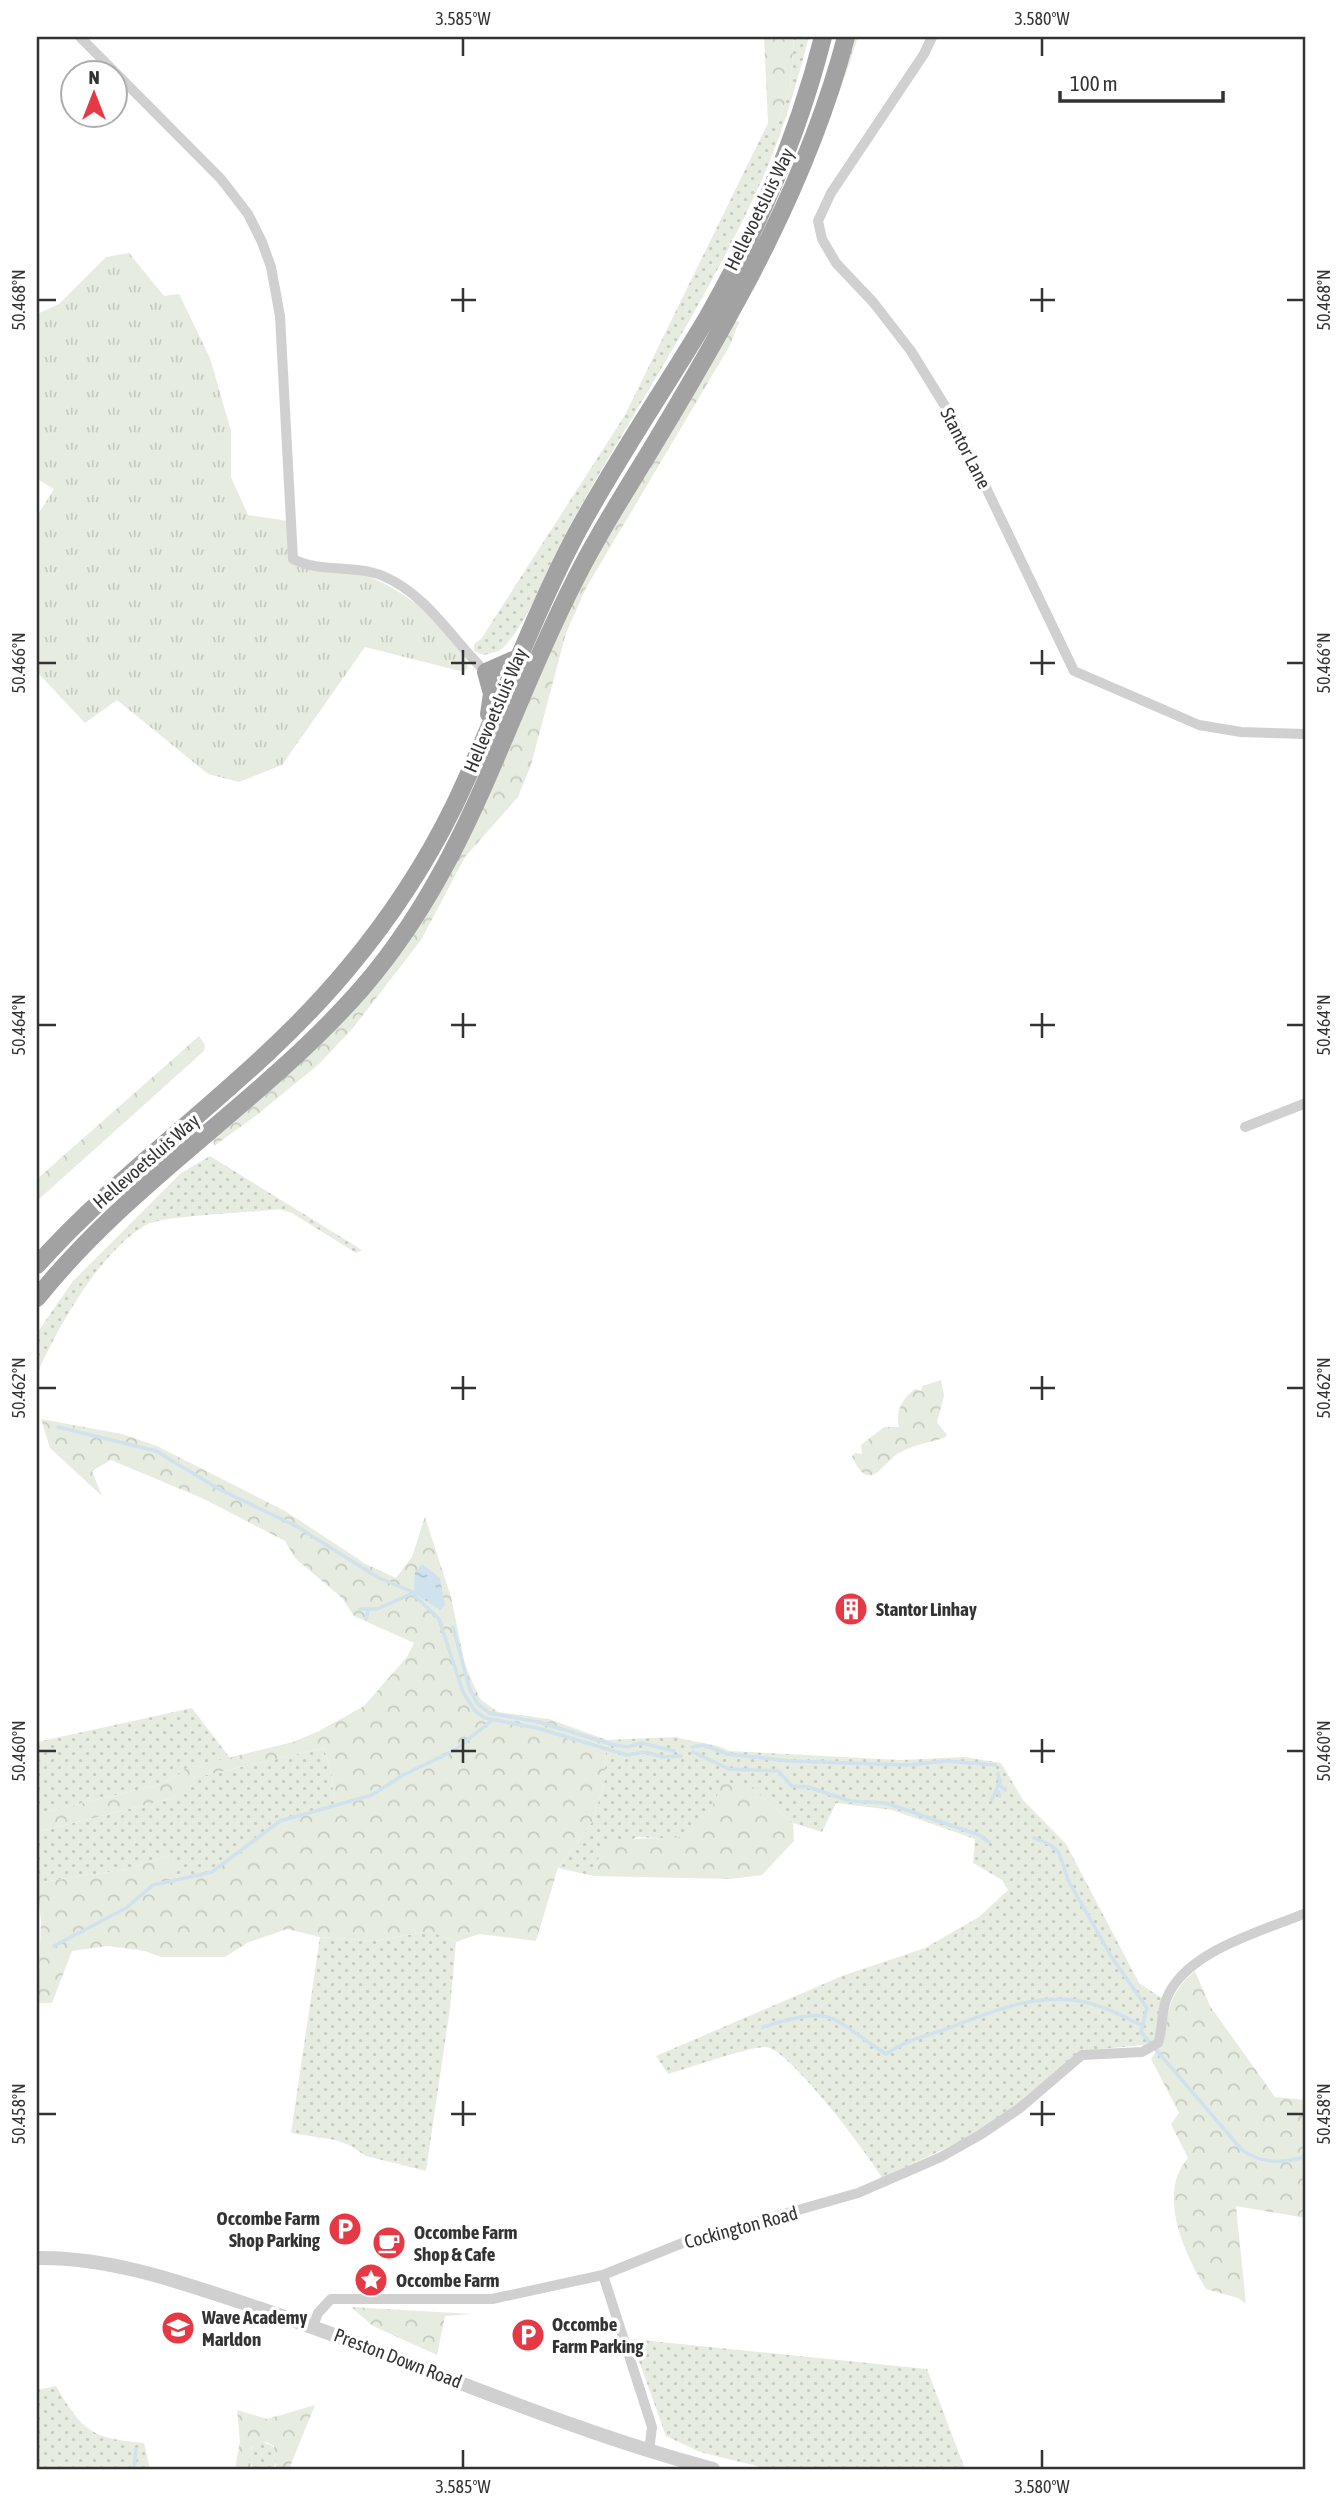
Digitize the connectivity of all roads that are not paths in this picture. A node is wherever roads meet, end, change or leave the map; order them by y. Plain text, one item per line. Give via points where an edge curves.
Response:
1 (80, 37) edge
2 (823, 37) edge
3 (846, 37) edge
4 (932, 37) edge
5 (520, 657) junction
6 (486, 672) junction
7 (1306, 734) edge
8 (484, 741) junction
9 (1306, 1103) edge
10 (1245, 1127) dead end
11 (37, 1265) edge
12 (37, 1298) edge
13 (1306, 1913) edge
14 (37, 2258) edge
15 (603, 2275) junction
16 (313, 2326) junction
17 (649, 2451) junction
18 (713, 2469) edge

1 - 6 street via 221,179 248,214 262,242 280,316 293,559 307,566 357,568 400,586 443,623
2 - 5 highway, Hellevoetsluis Way via 809,90 763,209 709,315 578,532
3 - 12 highway, Hellevoetsluis Way via 825,114 768,247 572,584 472,816 418,913 365,984 310,1044 124,1205
4 - 7 street, Stantor Lane via 831,193 818,221 822,239 836,264 911,351 953,419 1074,671 1199,725
5 - 6 highway
5 - 8 highway, Hellevoetsluis Way
6 - 8 highway via 492,694
8 - 11 highway, Hellevoetsluis Way via 412,880 306,1018 114,1186
9 - 10 street
13 - 15 street, Cockington Road via 1215,1950 1180,1978 1166,2001 1158,2043 1149,2051 1082,2055 1001,2122 941,2157 858,2193 685,2242
14 - 16 street, Preston Down Road via 127,2268
15 - 16 street, Cockington Road via 492,2300 331,2299
15 - 17 street via 652,2427
16 - 17 street, Preston Down Road
17 - 18 street, Preston Down Road

